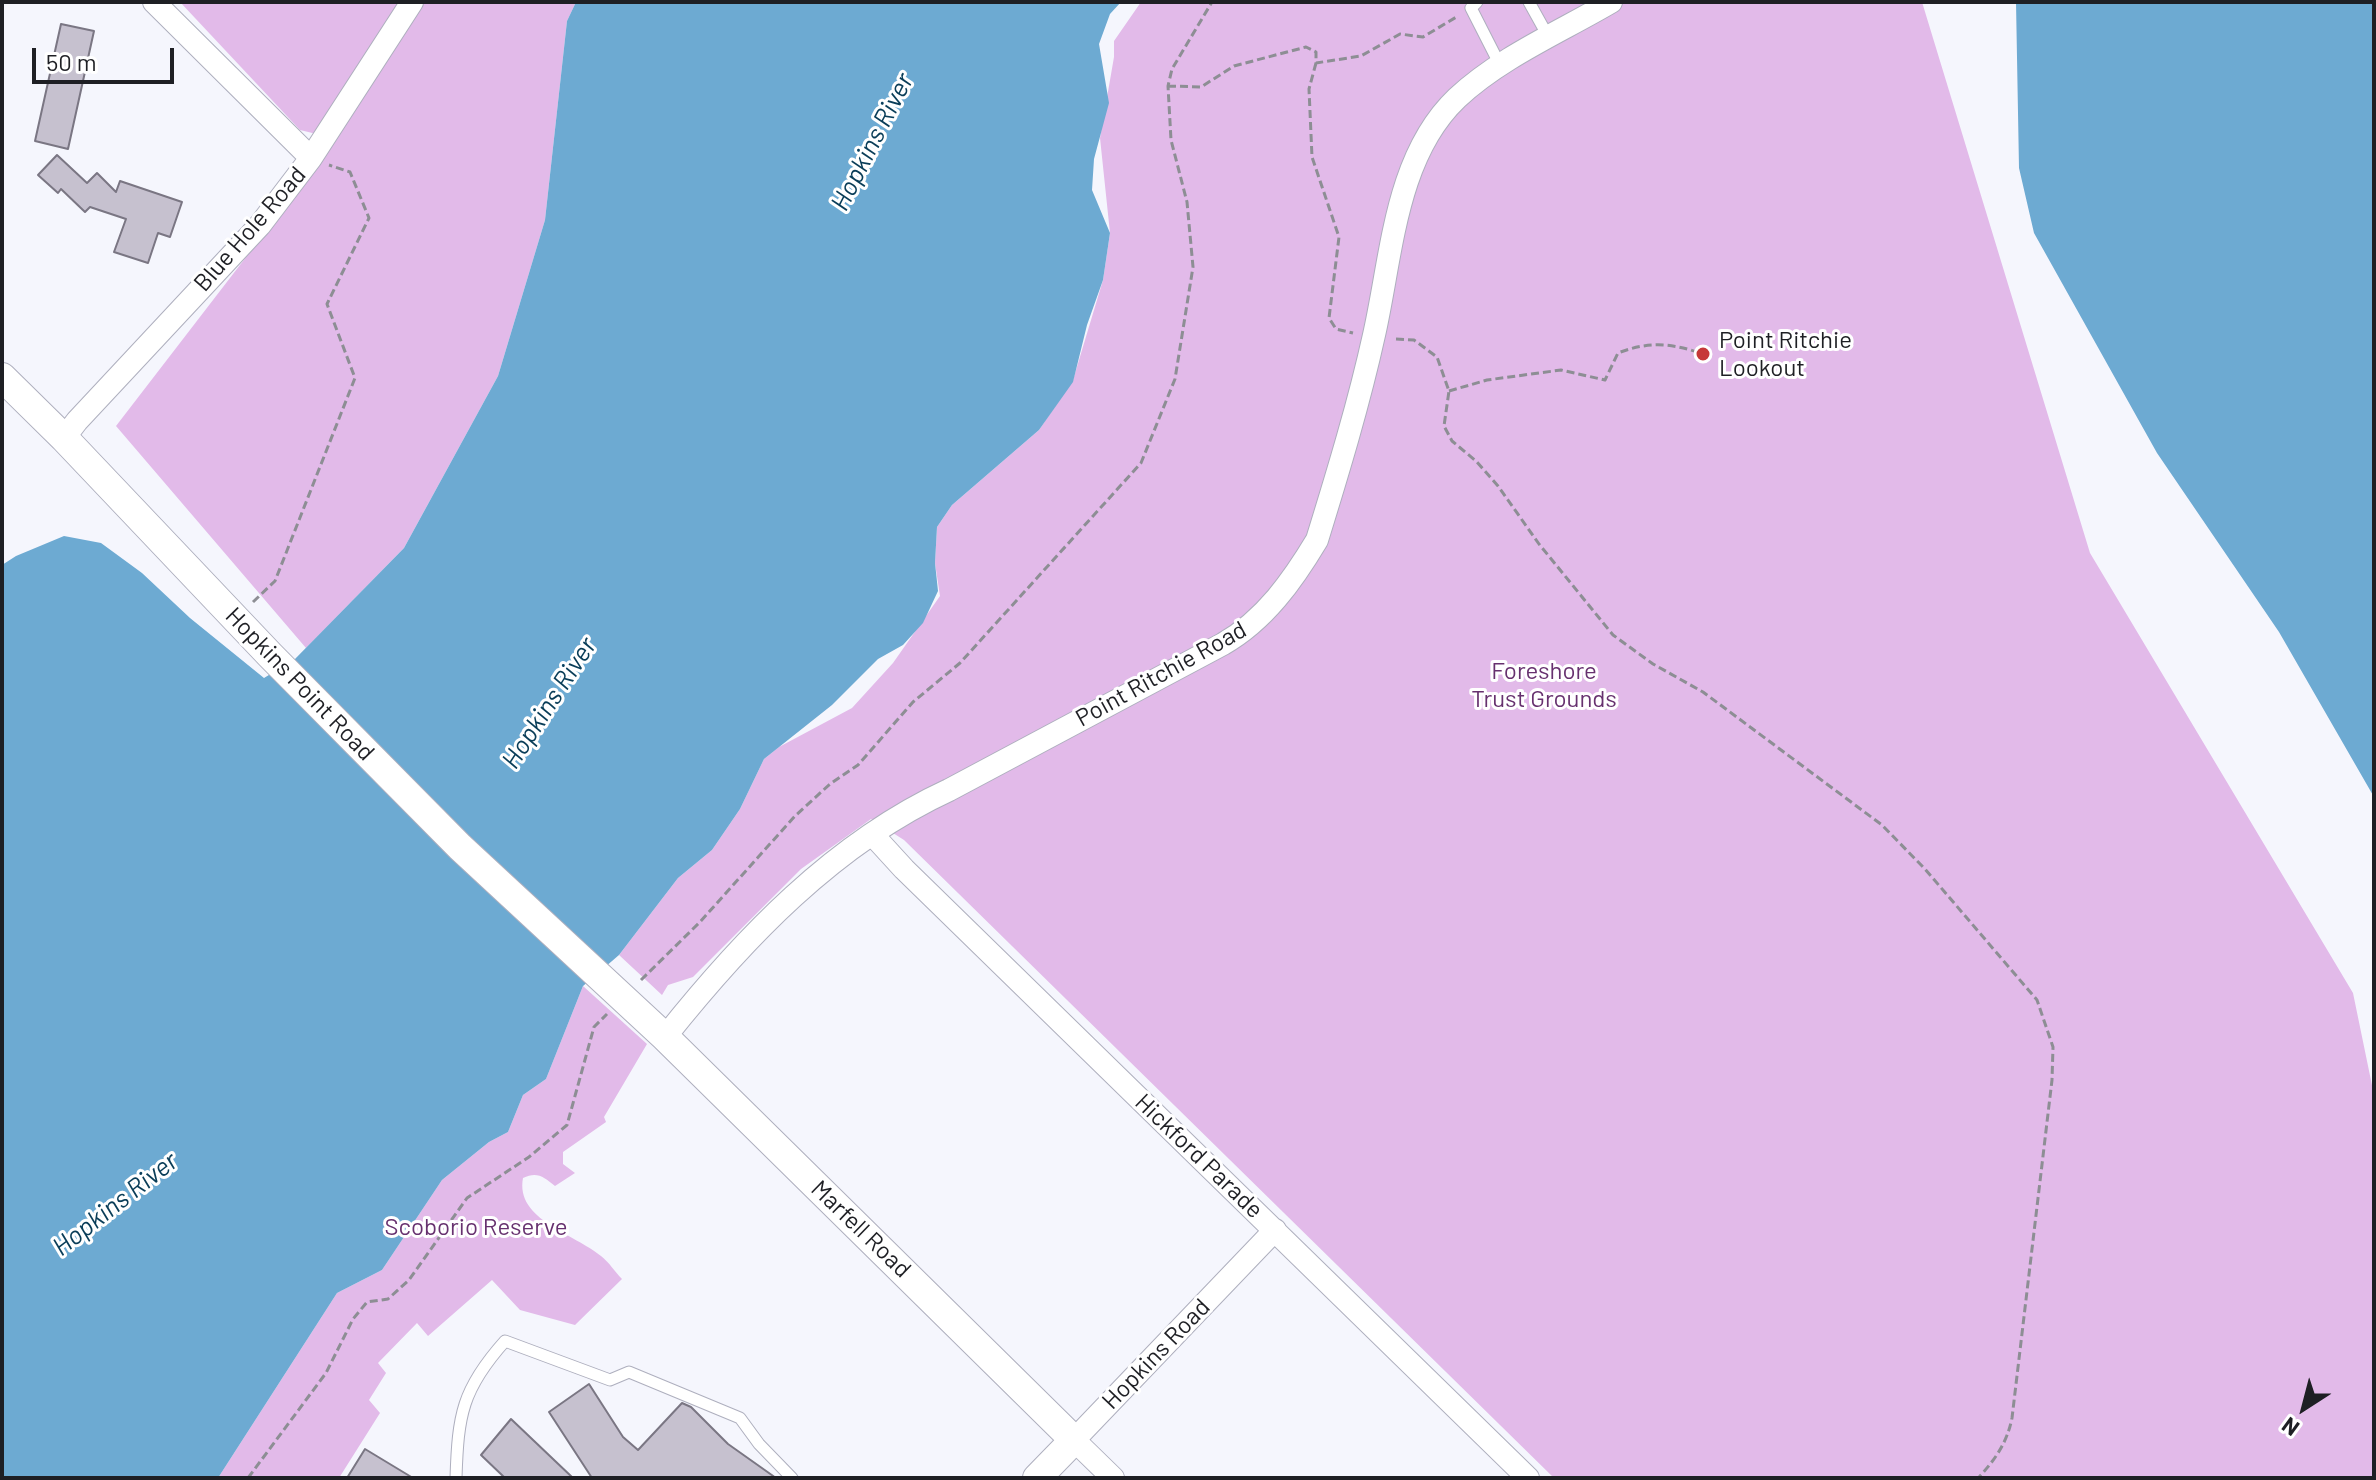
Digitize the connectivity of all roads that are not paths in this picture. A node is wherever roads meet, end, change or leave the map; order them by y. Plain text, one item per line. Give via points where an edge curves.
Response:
1 (154, 2) edge
2 (412, 2) edge
3 (1529, 2) edge
4 (1611, 2) edge
5 (1474, 5) edge
6 (1549, 38) junction
7 (1500, 65) junction
8 (311, 158) junction
9 (2, 377) edge
10 (64, 438) junction
11 (872, 834) junction
12 (615, 990) joint
13 (665, 1037) junction
14 (1275, 1230) junction
15 (1074, 1440) junction
16 (456, 1478) edge
17 (792, 1478) edge
18 (1037, 1478) edge
19 (1113, 1478) edge
20 (1528, 1478) edge

1 - 8 street
2 - 8 street, Blue Hole Road
3 - 6 lane
4 - 6 street, Point Ritchie Road
5 - 7 lane
6 - 7 street, Point Ritchie Road
7 - 11 street, Point Ritchie Road via 1437,121 1409,173 1374,338 1317,540 1287,586 1248,627 1223,644 908,809
8 - 10 street, Blue Hole Road via 260,225
9 - 10 street, Hopkins Point Road
10 - 12 street, Hopkins Point Road via 460,847
11 - 13 street, Point Ritchie Road via 761,928
11 - 14 street, Hickford Parade
12 - 13 street, Marfell Road
13 - 15 street, Marfell Road
14 - 15 street, Hopkins Road
14 - 20 street, Hickford Parade
15 - 18 street, Hopkins Road
15 - 19 street, Marfell Road
16 - 17 lane via 464,1400 481,1367 505,1341 610,1380 629,1372 740,1418

